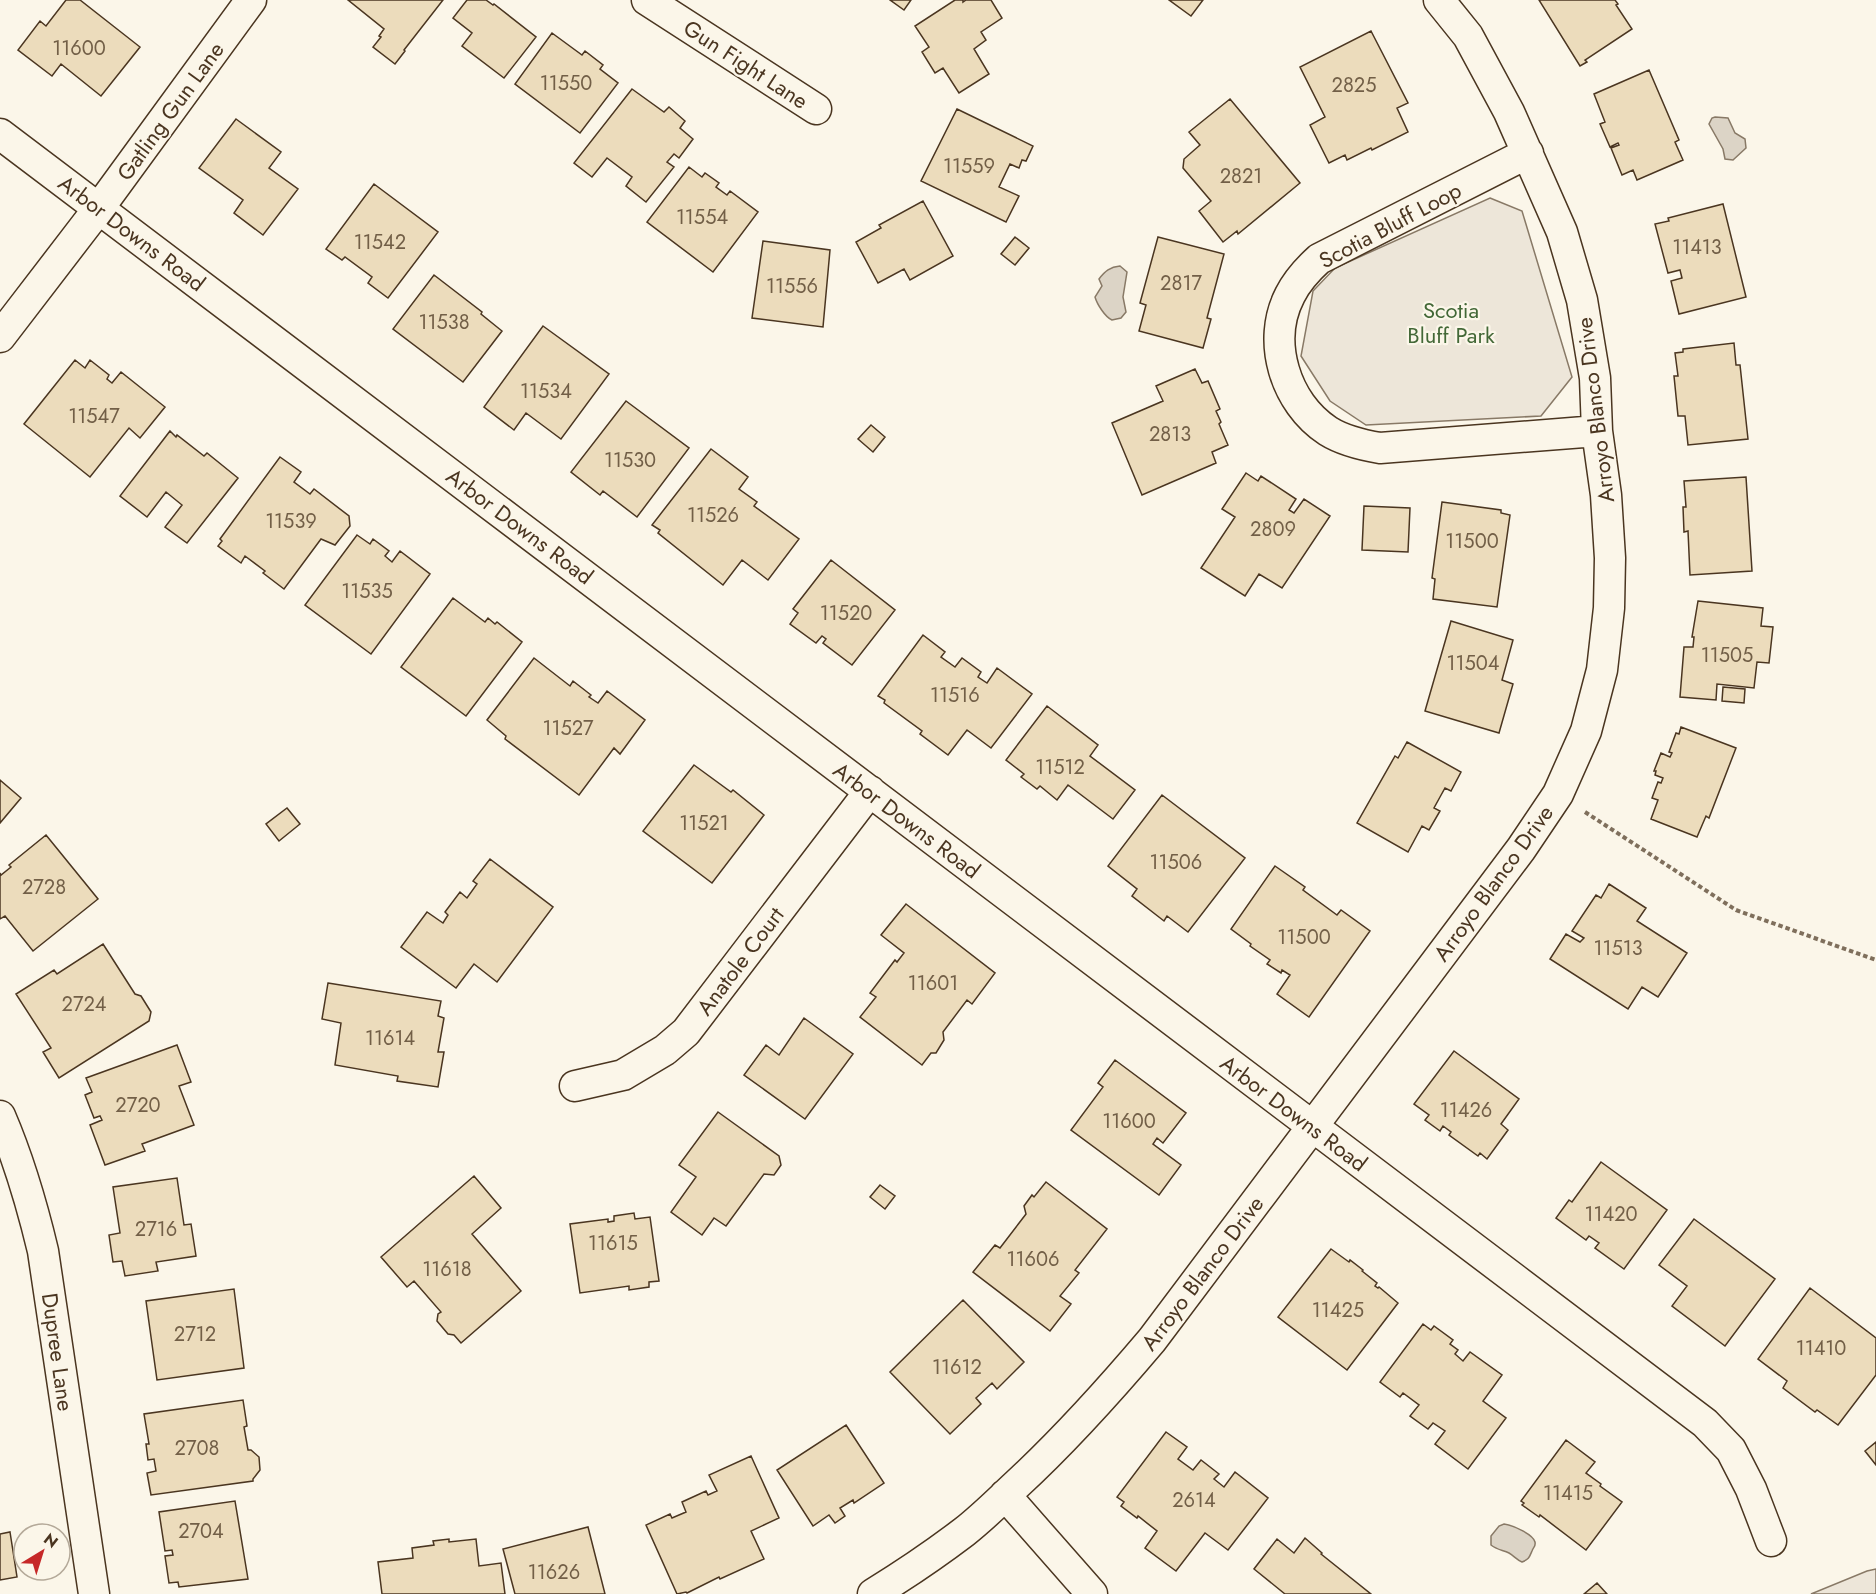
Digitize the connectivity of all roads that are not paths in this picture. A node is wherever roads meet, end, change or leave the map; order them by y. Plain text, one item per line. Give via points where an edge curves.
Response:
1 (251, 0) edge
2 (647, 0) edge
3 (1439, 0) edge
4 (816, 109) dead end
5 (0, 134) edge
6 (1528, 153) junction
7 (99, 208) junction
8 (0, 337) edge
9 (1598, 431) junction
10 (870, 791) junction
11 (575, 1086) dead end
12 (0, 1116) edge
13 (1313, 1127) junction
14 (1005, 1495) junction
15 (1771, 1541) dead end
16 (94, 1594) edge
17 (873, 1594) edge
18 (1092, 1594) edge

1 - 7 street, Gatling Gun Lane
2 - 4 street, Gun Fight Lane
3 - 6 street, Arroyo Blanco Drive via 1468,36
5 - 7 street, Arbor Downs Road
6 - 9 street, Arroyo Blanco Drive via 1562,232 1582,300 1595,378
6 - 9 street, Scotia Bluff Loop via 1319,259 1290,296 1280,325 1280,356 1288,385 1305,411 1328,431 1356,444 1380,448
7 - 8 street, Gatling Gun Lane
7 - 10 street, Arbor Downs Road
9 - 13 street, Arroyo Blanco Drive via 1610,558 1609,608 1602,670 1586,731 1558,794 1521,849
10 - 11 street, Anatole Court via 686,1032 665,1050 623,1075
10 - 13 street, Arbor Downs Road
12 - 16 street, Dupree Lane via 31,1200 44,1251
13 - 14 street, Arroyo Blanco Drive via 1152,1340 1071,1433
13 - 15 street, Arbor Downs Road via 1705,1424 1731,1450
14 - 17 street, Arroyo Blanco Drive via 965,1531
14 - 18 street

